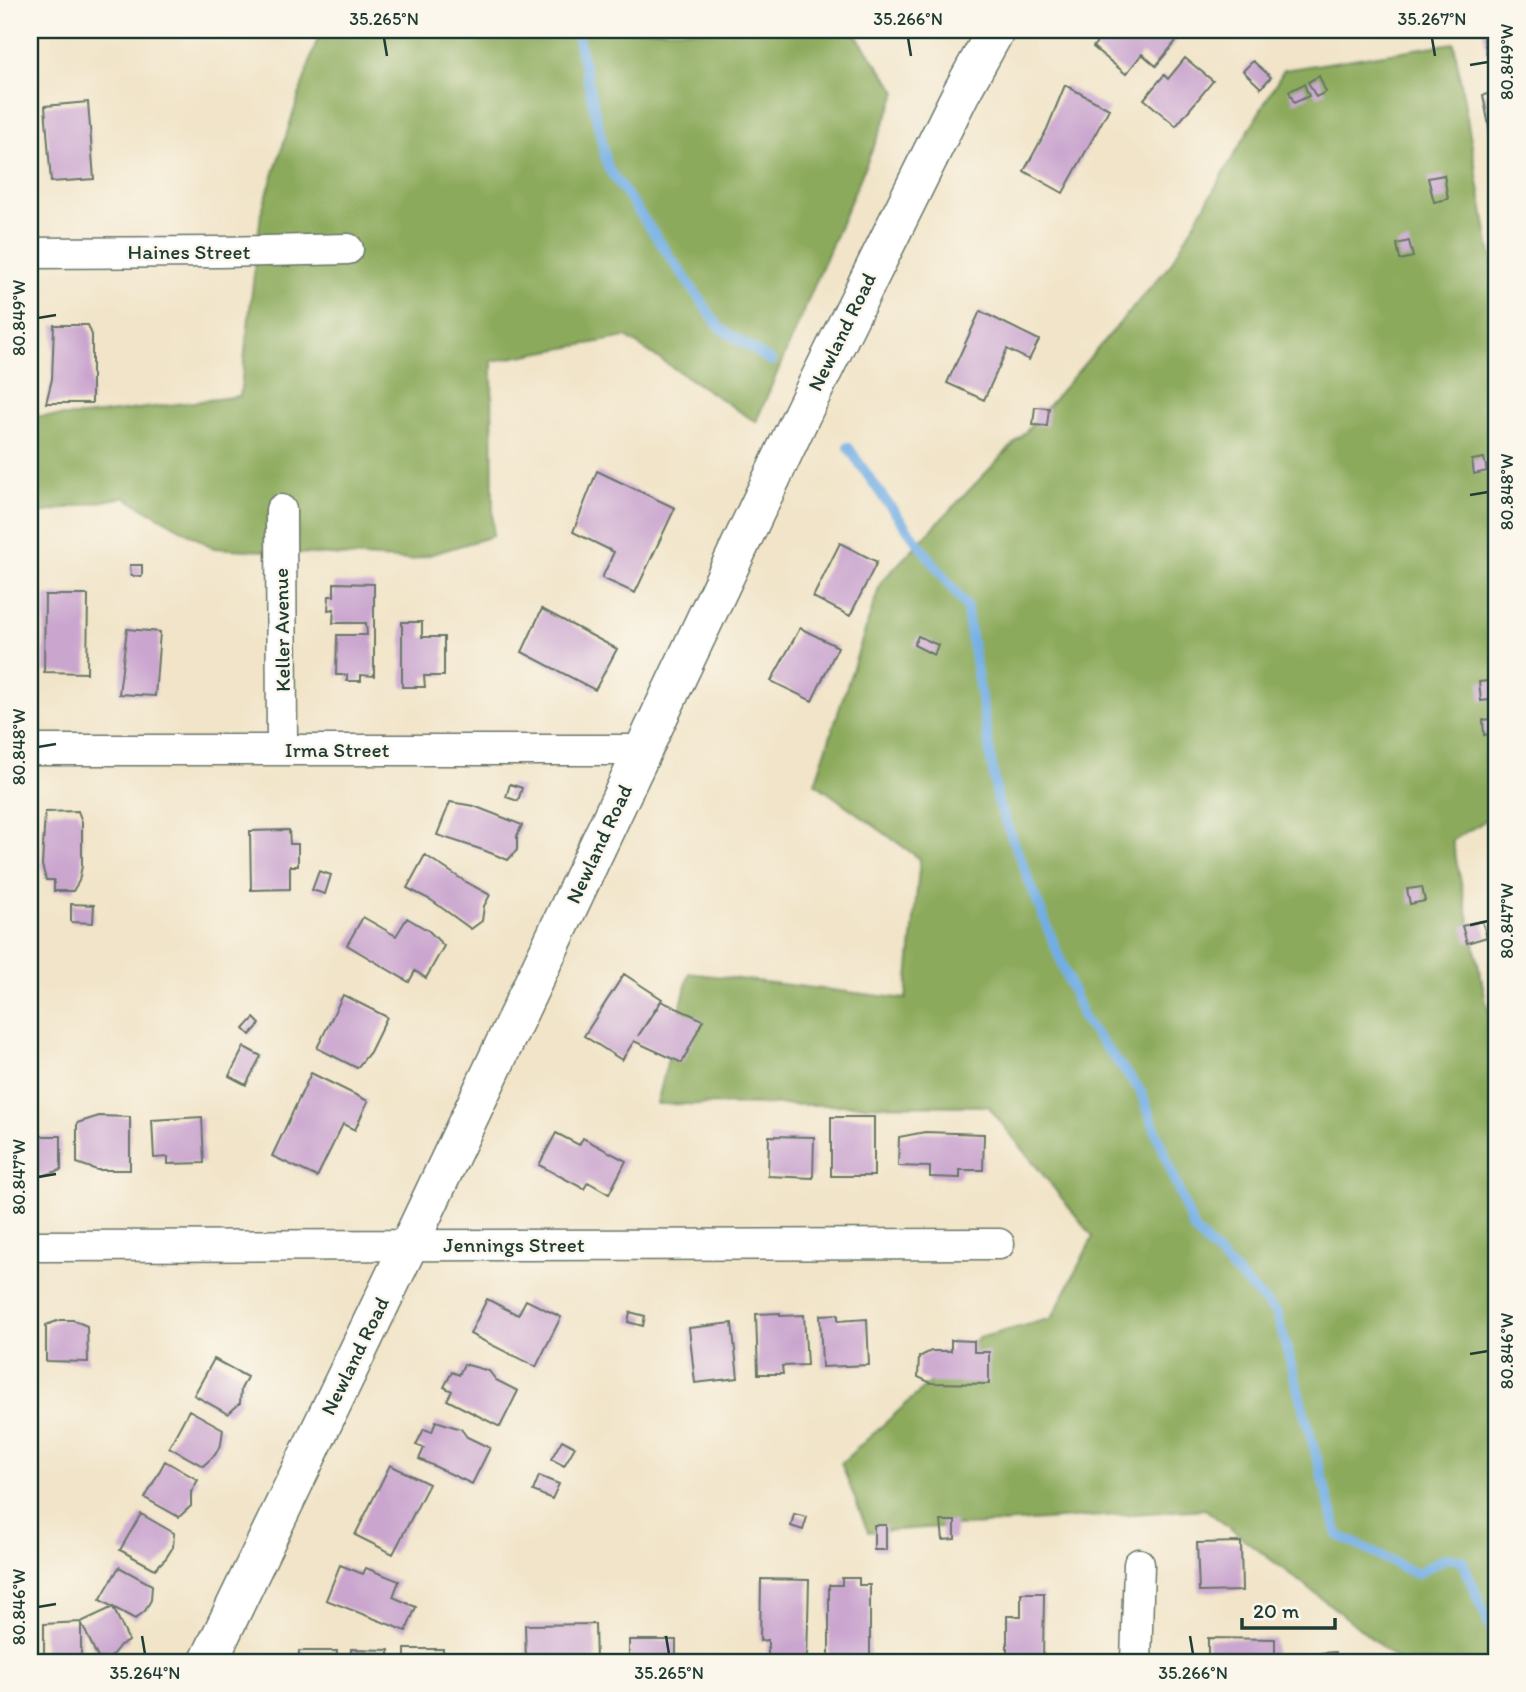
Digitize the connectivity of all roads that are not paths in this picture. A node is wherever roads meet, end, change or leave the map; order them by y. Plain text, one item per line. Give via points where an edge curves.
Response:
1 (996, 30) edge
2 (348, 249) dead end
3 (30, 253) edge
4 (281, 510) dead end
5 (30, 750) edge
6 (282, 750) junction
7 (644, 750) junction
8 (999, 1244) dead end
9 (409, 1245) junction
10 (30, 1246) edge
11 (1139, 1564) dead end
12 (208, 1662) edge
13 (1136, 1662) edge

1 - 7 street, Newland Road via 804,410
2 - 3 street, Haines Street
4 - 6 street, Keller Avenue
5 - 6 street, Irma Street
6 - 7 street, Irma Street
7 - 9 street, Newland Road
8 - 9 street, Jennings Street
9 - 10 street, Jennings Street
9 - 12 street, Newland Road
11 - 13 street

